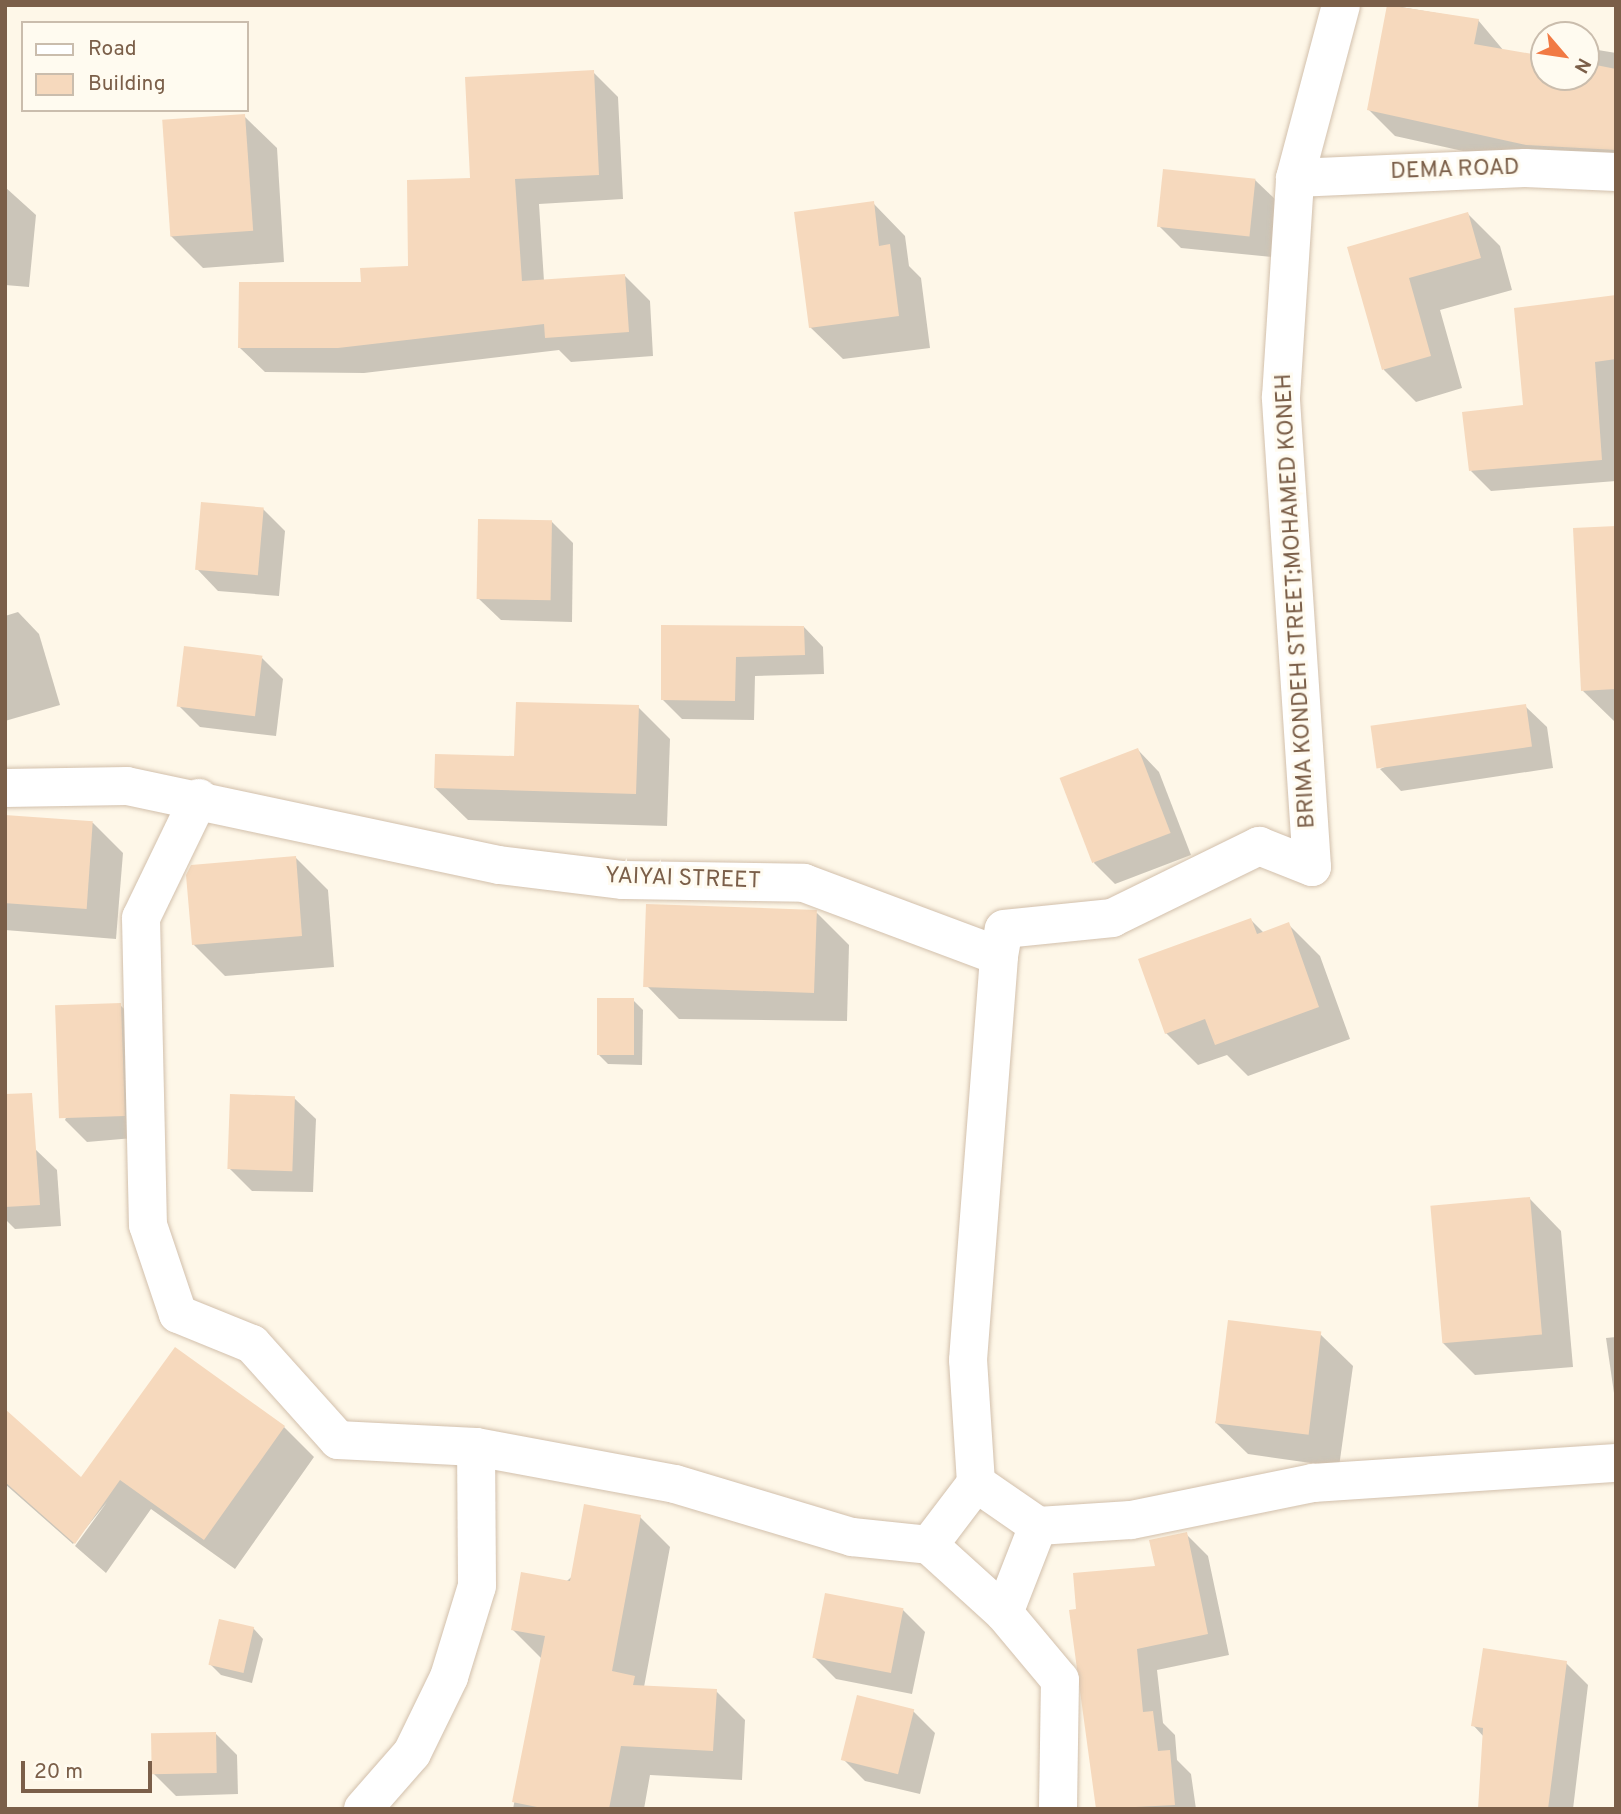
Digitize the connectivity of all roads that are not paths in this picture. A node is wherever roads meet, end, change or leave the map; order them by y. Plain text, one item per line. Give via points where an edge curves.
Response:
1 (1341, 5) edge
2 (1616, 172) edge
3 (1295, 178) junction
4 (5, 788) edge
5 (199, 797) junction
6 (999, 956) junction
7 (476, 1447) junction
8 (1616, 1463) edge
9 (976, 1483) junction
10 (1038, 1525) junction
11 (929, 1545) junction
12 (1004, 1613) junction
13 (363, 1809) edge
14 (1058, 1809) edge

1 - 3 street, BRIMA KONDEH STREET;MOHAMED KONEH
2 - 3 street, DEMA ROAD via 1525,168
3 - 6 street, BRIMA KONDEH STREET;MOHAMED KONEH via 1280,397 1312,867 1259,846 1112,918 1004,929
4 - 5 street, YAIYAI STREET via 127,786
5 - 6 street, YAIYAI STREET via 499,865 623,880 804,883
5 - 7 street via 141,918 148,1225 178,1314 252,1344 338,1440
6 - 9 street via 968,1360
7 - 11 street via 675,1485 852,1537
7 - 13 street via 477,1586 449,1677 412,1753
8 - 10 street via 1313,1483 1131,1520
9 - 10 street
9 - 11 street
10 - 12 street
11 - 12 street
12 - 14 street via 1060,1680

